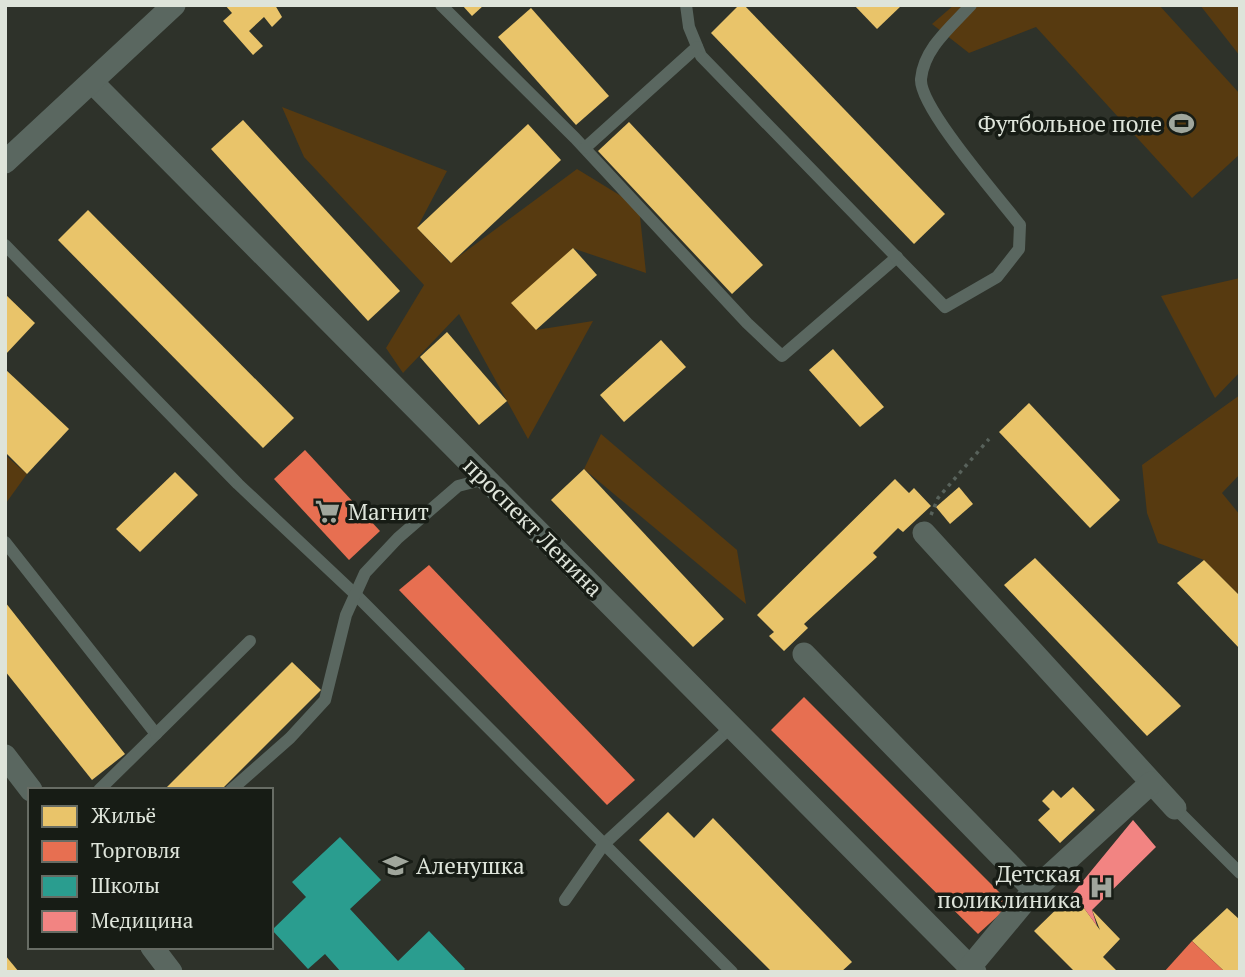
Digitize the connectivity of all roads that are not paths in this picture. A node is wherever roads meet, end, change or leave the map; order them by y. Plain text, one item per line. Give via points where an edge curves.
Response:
1 (174, 5) edge
2 (441, 5) edge
3 (686, 5) edge
4 (971, 5) edge
5 (698, 47) junction
6 (92, 82) junction
7 (585, 148) junction
8 (5, 162) edge
9 (5, 245) edge
10 (897, 257) junction
11 (485, 479) junction
12 (924, 533) road end
13 (5, 542) edge
14 (355, 594) junction
15 (250, 640) dead end
16 (804, 654) dead end
17 (731, 727) junction
18 (156, 734) junction
19 (5, 756) edge
20 (1152, 783) junction
21 (29, 788) edge
22 (101, 788) edge
23 (233, 788) edge
24 (1175, 808) joint
25 (604, 844) junction
26 (1240, 873) edge
27 (1034, 890) junction
28 (565, 900) dead end
29 (154, 949) edge
30 (972, 969) edge
31 (171, 972) edge
32 (732, 972) edge

1 - 6 street
2 - 7 lane
3 - 5 lane
4 - 10 lane via 930,51 921,82 936,117 1020,225 1019,249 997,276 945,307
5 - 7 lane
5 - 10 lane via 701,56
6 - 8 street
6 - 11 street, проспект Ленина
7 - 10 lane via 782,356
9 - 14 lane via 238,484
11 - 14 lane via 458,486 398,538 365,573
11 - 17 street, проспект Ленина
12 - 20 street
13 - 18 lane
14 - 23 lane via 325,700
14 - 25 lane
15 - 18 lane
16 - 27 street
17 - 25 lane
17 - 30 street, проспект Ленина
18 - 22 lane
19 - 21 street
20 - 24 street
20 - 27 street
24 - 26 lane
25 - 28 lane
25 - 32 lane
27 - 30 street
29 - 31 street

